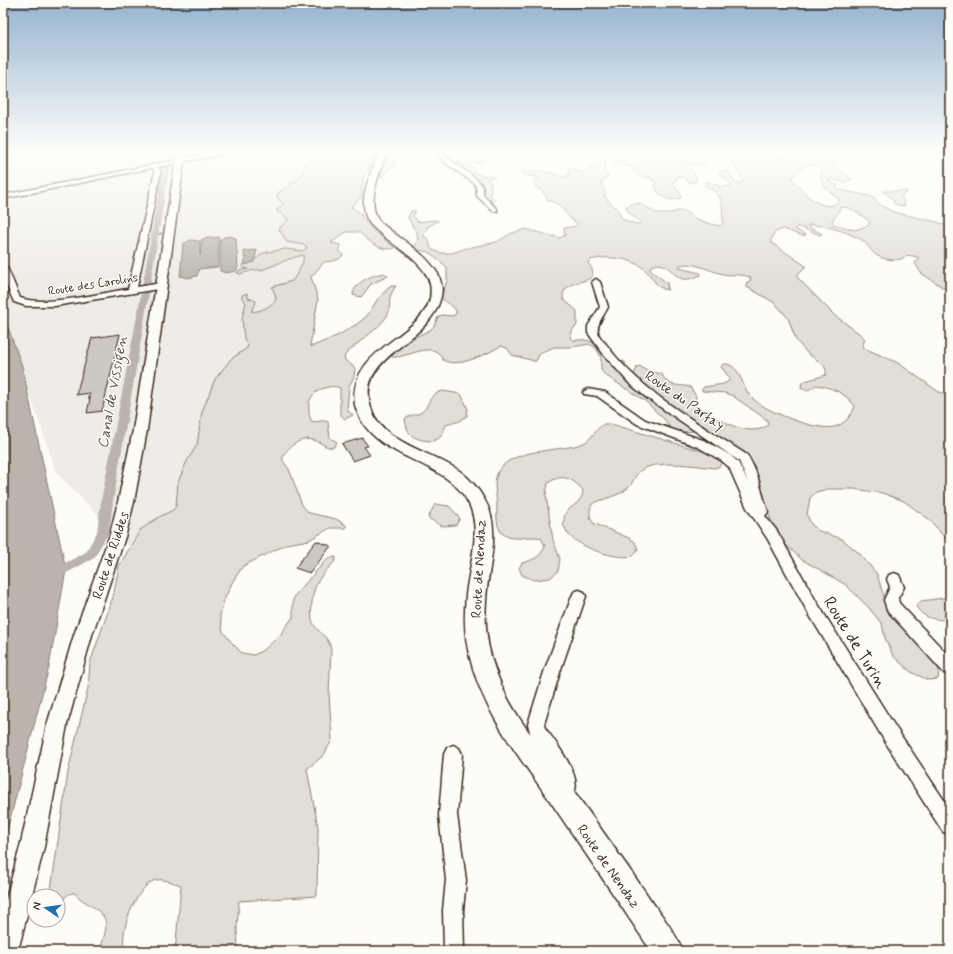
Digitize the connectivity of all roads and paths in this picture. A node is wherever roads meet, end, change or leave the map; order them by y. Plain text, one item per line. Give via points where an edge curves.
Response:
1 (152, 198) edge
2 (173, 198) edge
3 (369, 198) edge
4 (482, 198) edge
5 (495, 210) dead end
6 (3, 267) edge
7 (596, 282) dead end
8 (161, 286) junction
9 (132, 289) junction
10 (588, 392) dead end
11 (761, 520) junction
12 (894, 579) dead end
13 (579, 596) dead end
14 (950, 668) edge
15 (453, 754) dead end
16 (560, 794) junction
17 (950, 825) edge
18 (665, 950) edge
19 (5, 951) edge
20 (454, 951) edge

1 - 9 street
2 - 8 street, Route de Riddes
3 - 16 main road, Route de Nendaz via 370,216 428,269 435,282 436,295 432,308 423,321 371,366 361,386 363,406 370,421 385,438 446,470 470,490 479,505 483,531 475,626 480,659 500,705
4 - 5 street
6 - 9 street, Route des Carolins via 16,300 26,303 55,303
7 - 11 street, Route du Parfay via 604,307 593,326 595,336 638,386 743,458 753,478 764,517
8 - 9 street, Route des Carolins
8 - 19 street, Route de Riddes via 140,430 126,502 59,718 32,847
10 - 11 street, Route de Turin via 601,394 641,422 692,440 726,458 734,465
11 - 17 street, Route de Turin via 878,714
12 - 14 street via 897,587 890,599 895,610
13 - 16 street via 552,669 536,724 537,731 567,782 567,788
15 - 20 street via 448,815 456,880 453,910
16 - 18 main road, Route de Nendaz

